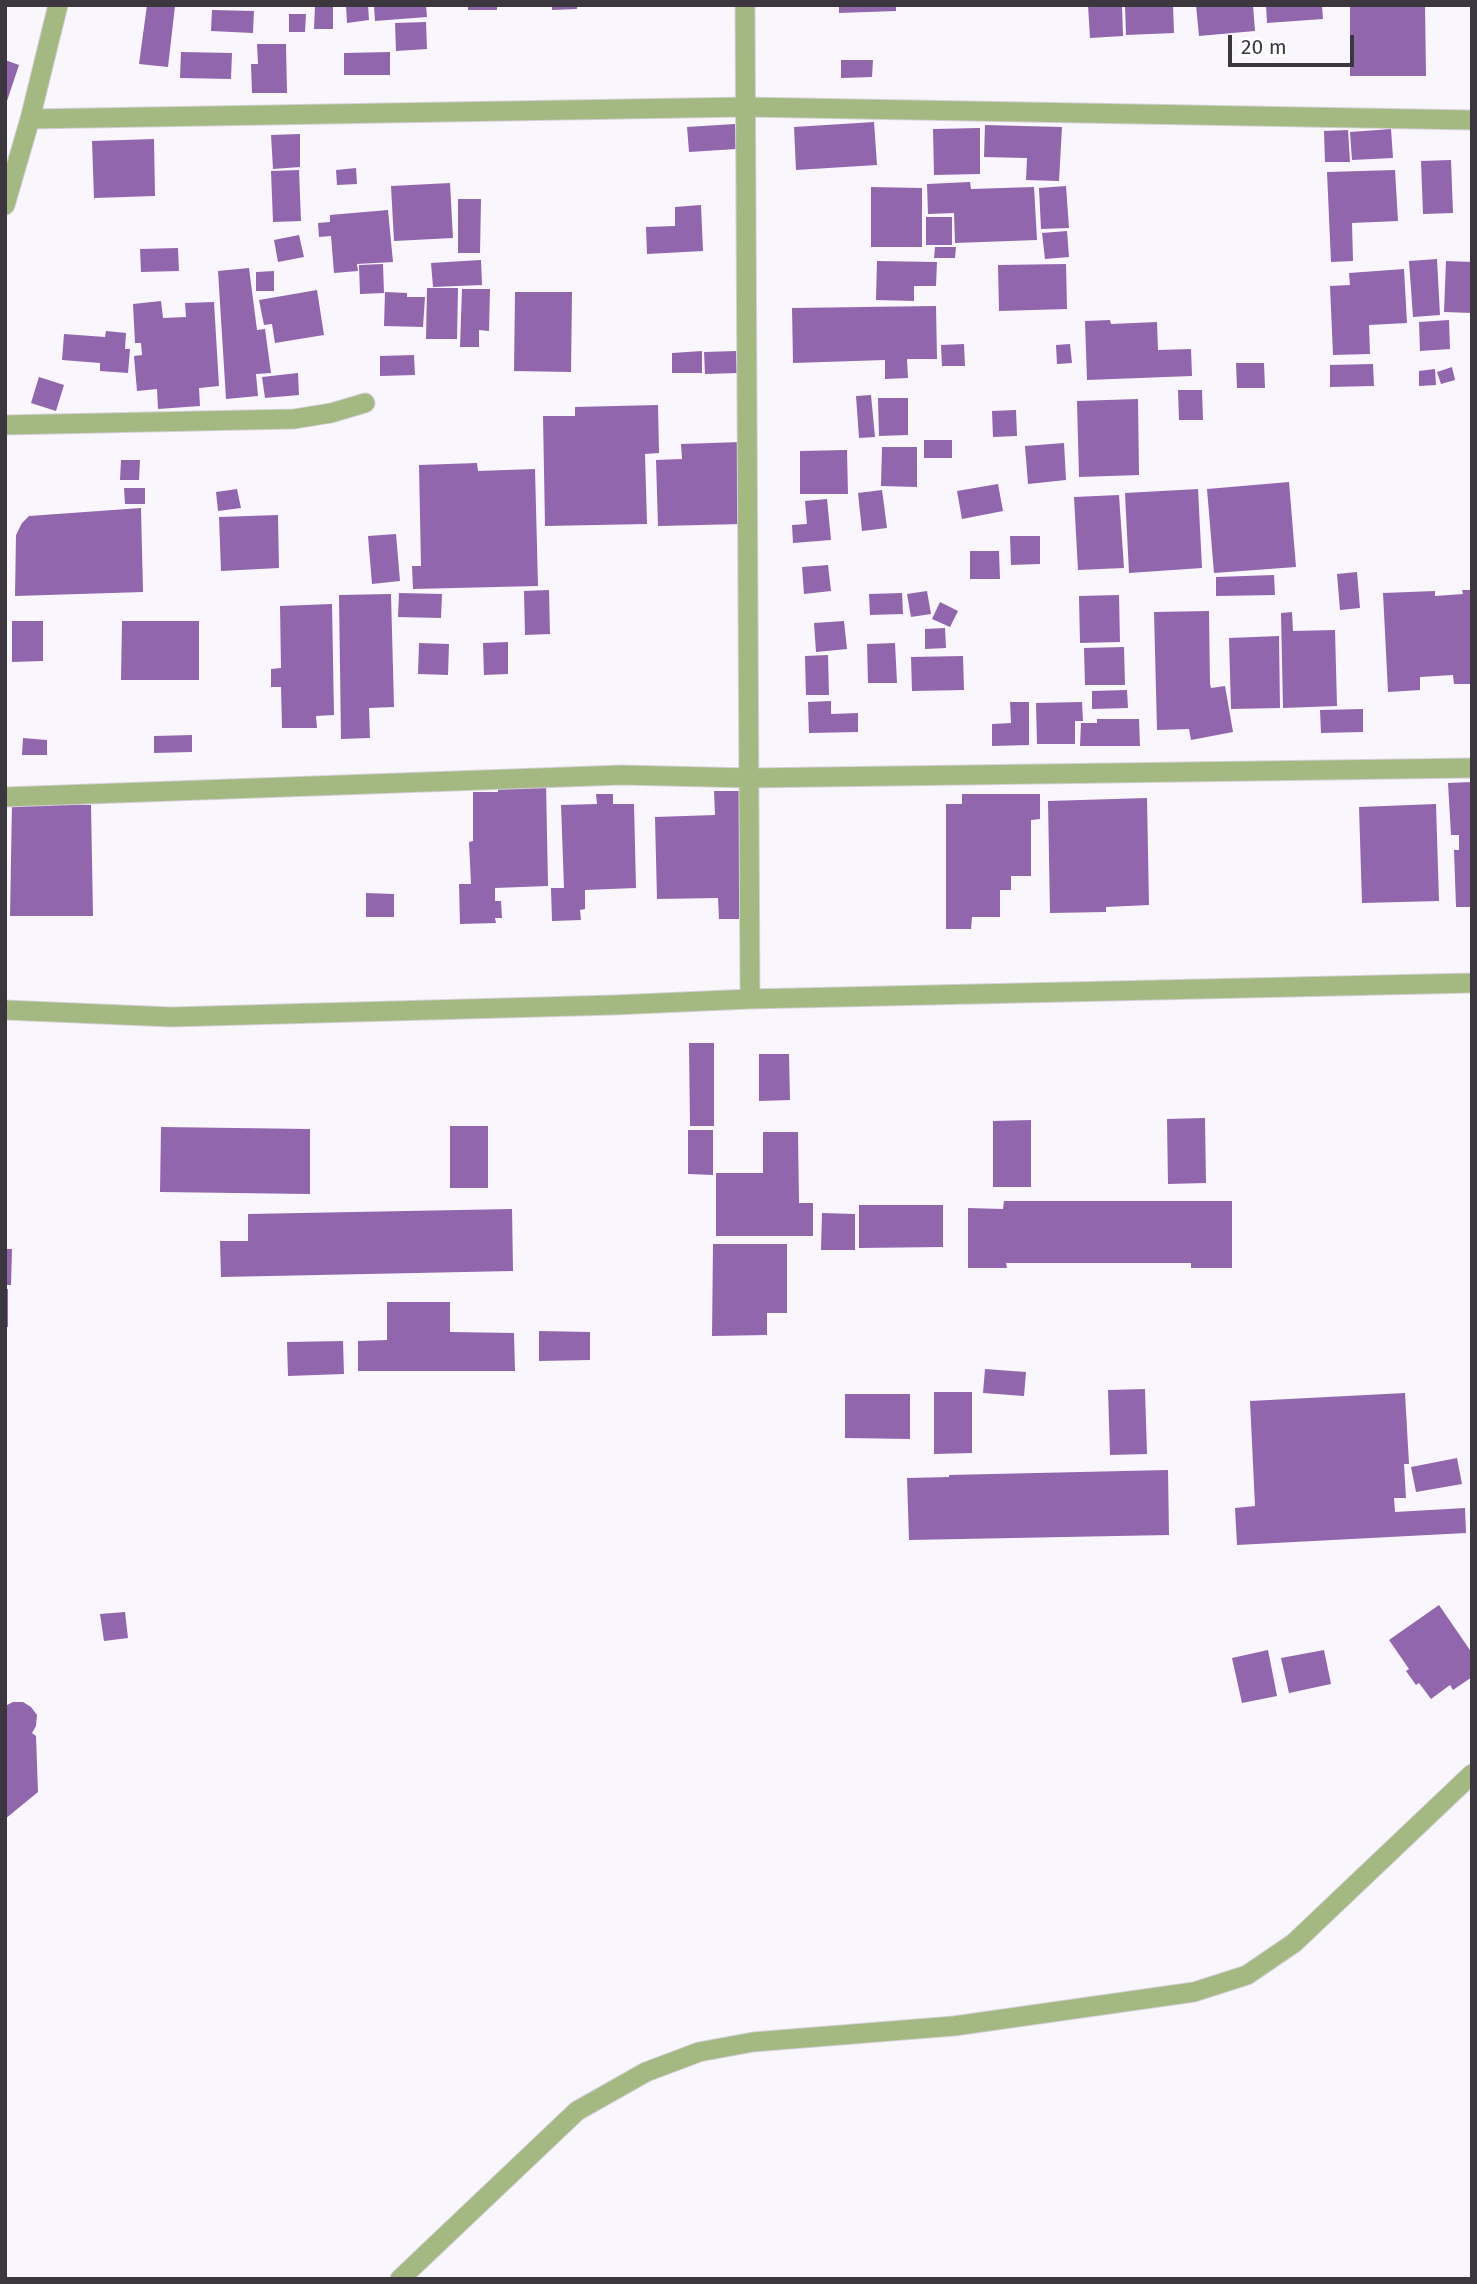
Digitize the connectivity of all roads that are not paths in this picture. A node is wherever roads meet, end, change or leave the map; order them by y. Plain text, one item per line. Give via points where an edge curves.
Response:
1 (58, 5) edge
2 (745, 5) edge
3 (745, 107) junction
4 (30, 120) junction
5 (1472, 120) edge
6 (5, 205) edge
7 (365, 402) dead end
8 (5, 425) edge
9 (1472, 768) edge
10 (750, 778) junction
11 (5, 797) edge
12 (1472, 983) edge
13 (750, 999) junction
14 (5, 1010) edge
15 (1472, 1774) edge
16 (400, 2279) edge

1 - 4 street
2 - 3 street
3 - 4 street
3 - 5 street
3 - 10 street
4 - 6 street
7 - 8 street via 294,419
9 - 10 street
10 - 11 street via 609,775
10 - 13 street
12 - 13 street
13 - 14 street via 171,1017
15 - 16 street via 1294,1943 1247,1975 1194,1992 968,2024 753,2042 699,2052 646,2072 577,2111

